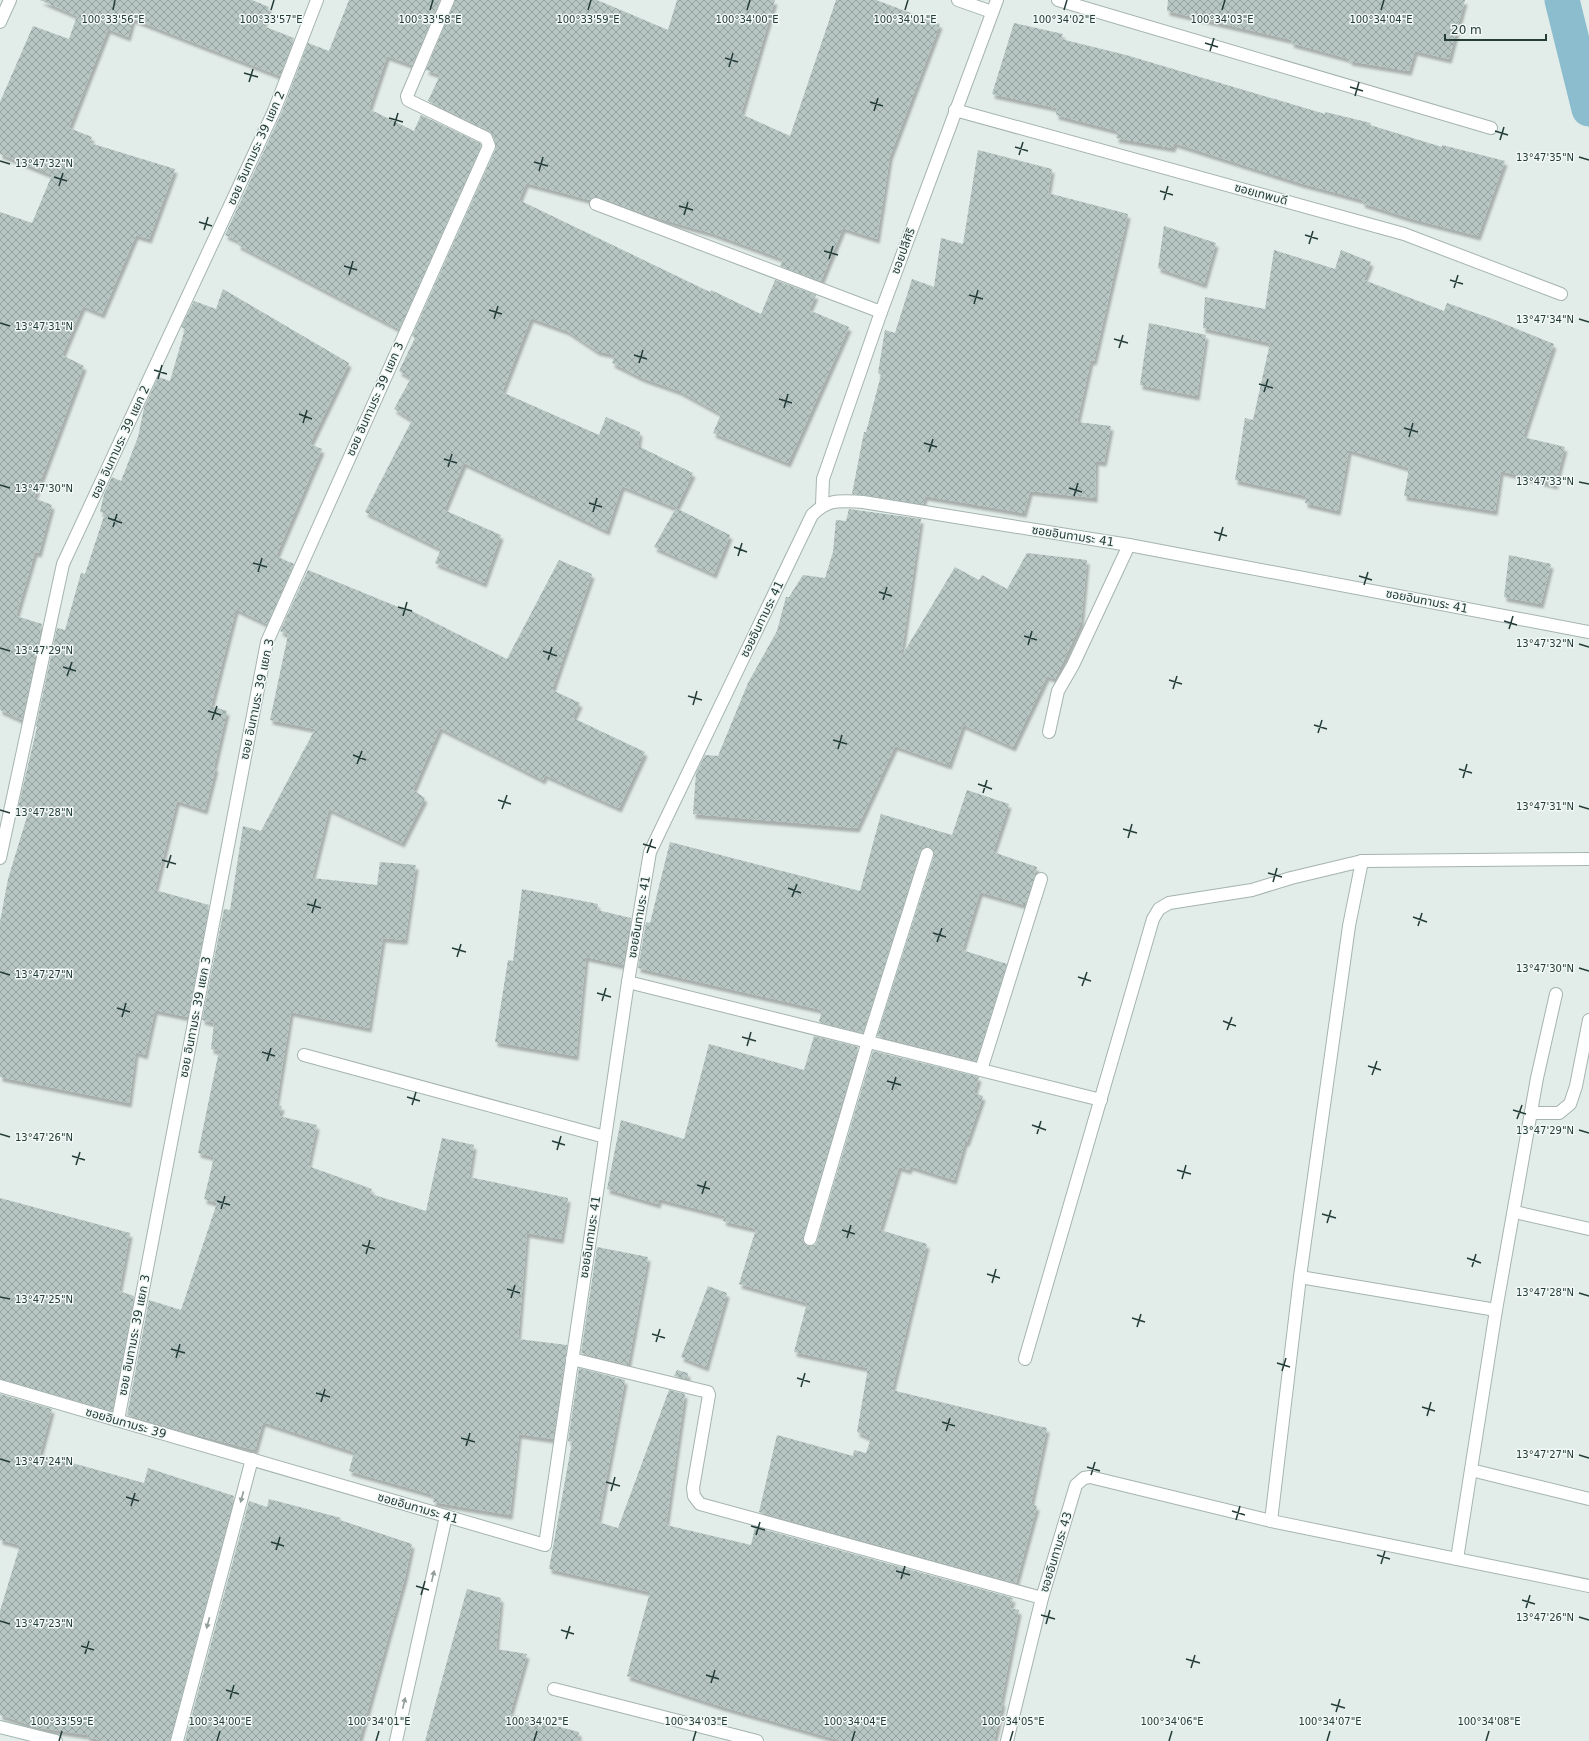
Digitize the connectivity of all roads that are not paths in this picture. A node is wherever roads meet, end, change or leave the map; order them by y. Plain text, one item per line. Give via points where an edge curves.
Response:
1 (10, 0) edge
2 (317, 0) edge
3 (448, 0) edge
4 (958, 0) edge
5 (997, 0) edge
6 (1058, 0) edge
7 (992, 12) junction
8 (0, 22) edge
9 (955, 110) junction
10 (1491, 128) dead end
11 (596, 204) dead end
12 (1561, 294) dead end
13 (881, 312) junction
14 (822, 505) junction
15 (1129, 545) junction
16 (1589, 632) edge
17 (1049, 732) dead end
18 (927, 854) dead end
19 (0, 858) edge
20 (1589, 859) edge
21 (1362, 861) junction
22 (1041, 879) dead end
23 (628, 982) junction
24 (1556, 994) dead end
25 (1589, 1020) edge
26 (868, 1041) junction
27 (304, 1055) dead end
28 (981, 1070) junction
29 (1101, 1100) junction
30 (1531, 1113) junction
31 (605, 1138) junction
32 (1515, 1212) junction
33 (1589, 1229) edge
34 (810, 1239) dead end
35 (1300, 1277) junction
36 (1496, 1310) junction
37 (1025, 1358) dead end
38 (572, 1359) junction
39 (0, 1386) edge
40 (118, 1420) junction
41 (252, 1459) junction
42 (1471, 1470) junction
43 (1589, 1499) edge
44 (446, 1516) junction
45 (1270, 1521) junction
46 (1457, 1558) junction
47 (1589, 1586) edge
48 (1042, 1598) junction
49 (554, 1690) dead end
50 (0, 1727) edge
51 (56, 1741) edge
52 (176, 1741) edge
53 (396, 1741) edge
54 (757, 1741) edge
55 (1007, 1741) edge

1 - 8 street
2 - 19 street, ซอย อินทามระ 39 แยก 2 via 274,111 63,564
3 - 40 street, ซอย อินทามระ 39 แยก 3 via 406,96 408,100 486,138 489,146 267,642
4 - 7 street
5 - 7 street, ซอยปลีศิริ
6 - 10 street
7 - 9 street, ซอยปลีศิริ
9 - 12 street, ซอยเทพบดี via 1404,234
9 - 13 street, ซอยปลีศิริ
11 - 13 street
13 - 14 street, ซอยปลีศิริ via 823,479
14 - 15 street, ซอยอินทามระ 41 via 834,501 863,502
14 - 23 street, ซอยอินทามระ 41 via 812,515 650,852
15 - 16 street, ซอยอินทามระ 41
15 - 17 street via 1073,665 1058,691
18 - 26 street
20 - 21 street
21 - 29 street via 1252,890 1169,903 1159,909 1153,920
21 - 35 street via 1349,926
22 - 28 street
23 - 26 street
23 - 31 street, ซอยอินทามระ 41
24 - 30 street
25 - 30 street via 1570,1104 1559,1113
26 - 28 street
26 - 34 street
27 - 31 street
28 - 29 street
29 - 37 street
30 - 32 street
31 - 38 street, ซอยอินทามระ 41
32 - 33 street
32 - 36 street
35 - 36 street
35 - 45 street
36 - 42 street
38 - 44 street, ซอยอินทามระ 41 via 545,1545
38 - 48 street via 708,1392 693,1488 694,1496 700,1504
39 - 40 street, ซอยอินทามระ 39
40 - 41 street, ซอยอินทามระ 39
41 - 44 street, ซอยอินทามระ 41
41 -> 52 street
42 - 43 street
42 - 46 street
53 -> 44 street
45 - 46 street
45 - 48 street, ซอยอินทามระ 43 via 1090,1477 1084,1478 1076,1485
46 - 47 street
48 - 55 street, ซอยอินทามระ 43
49 - 54 street
50 - 51 street

